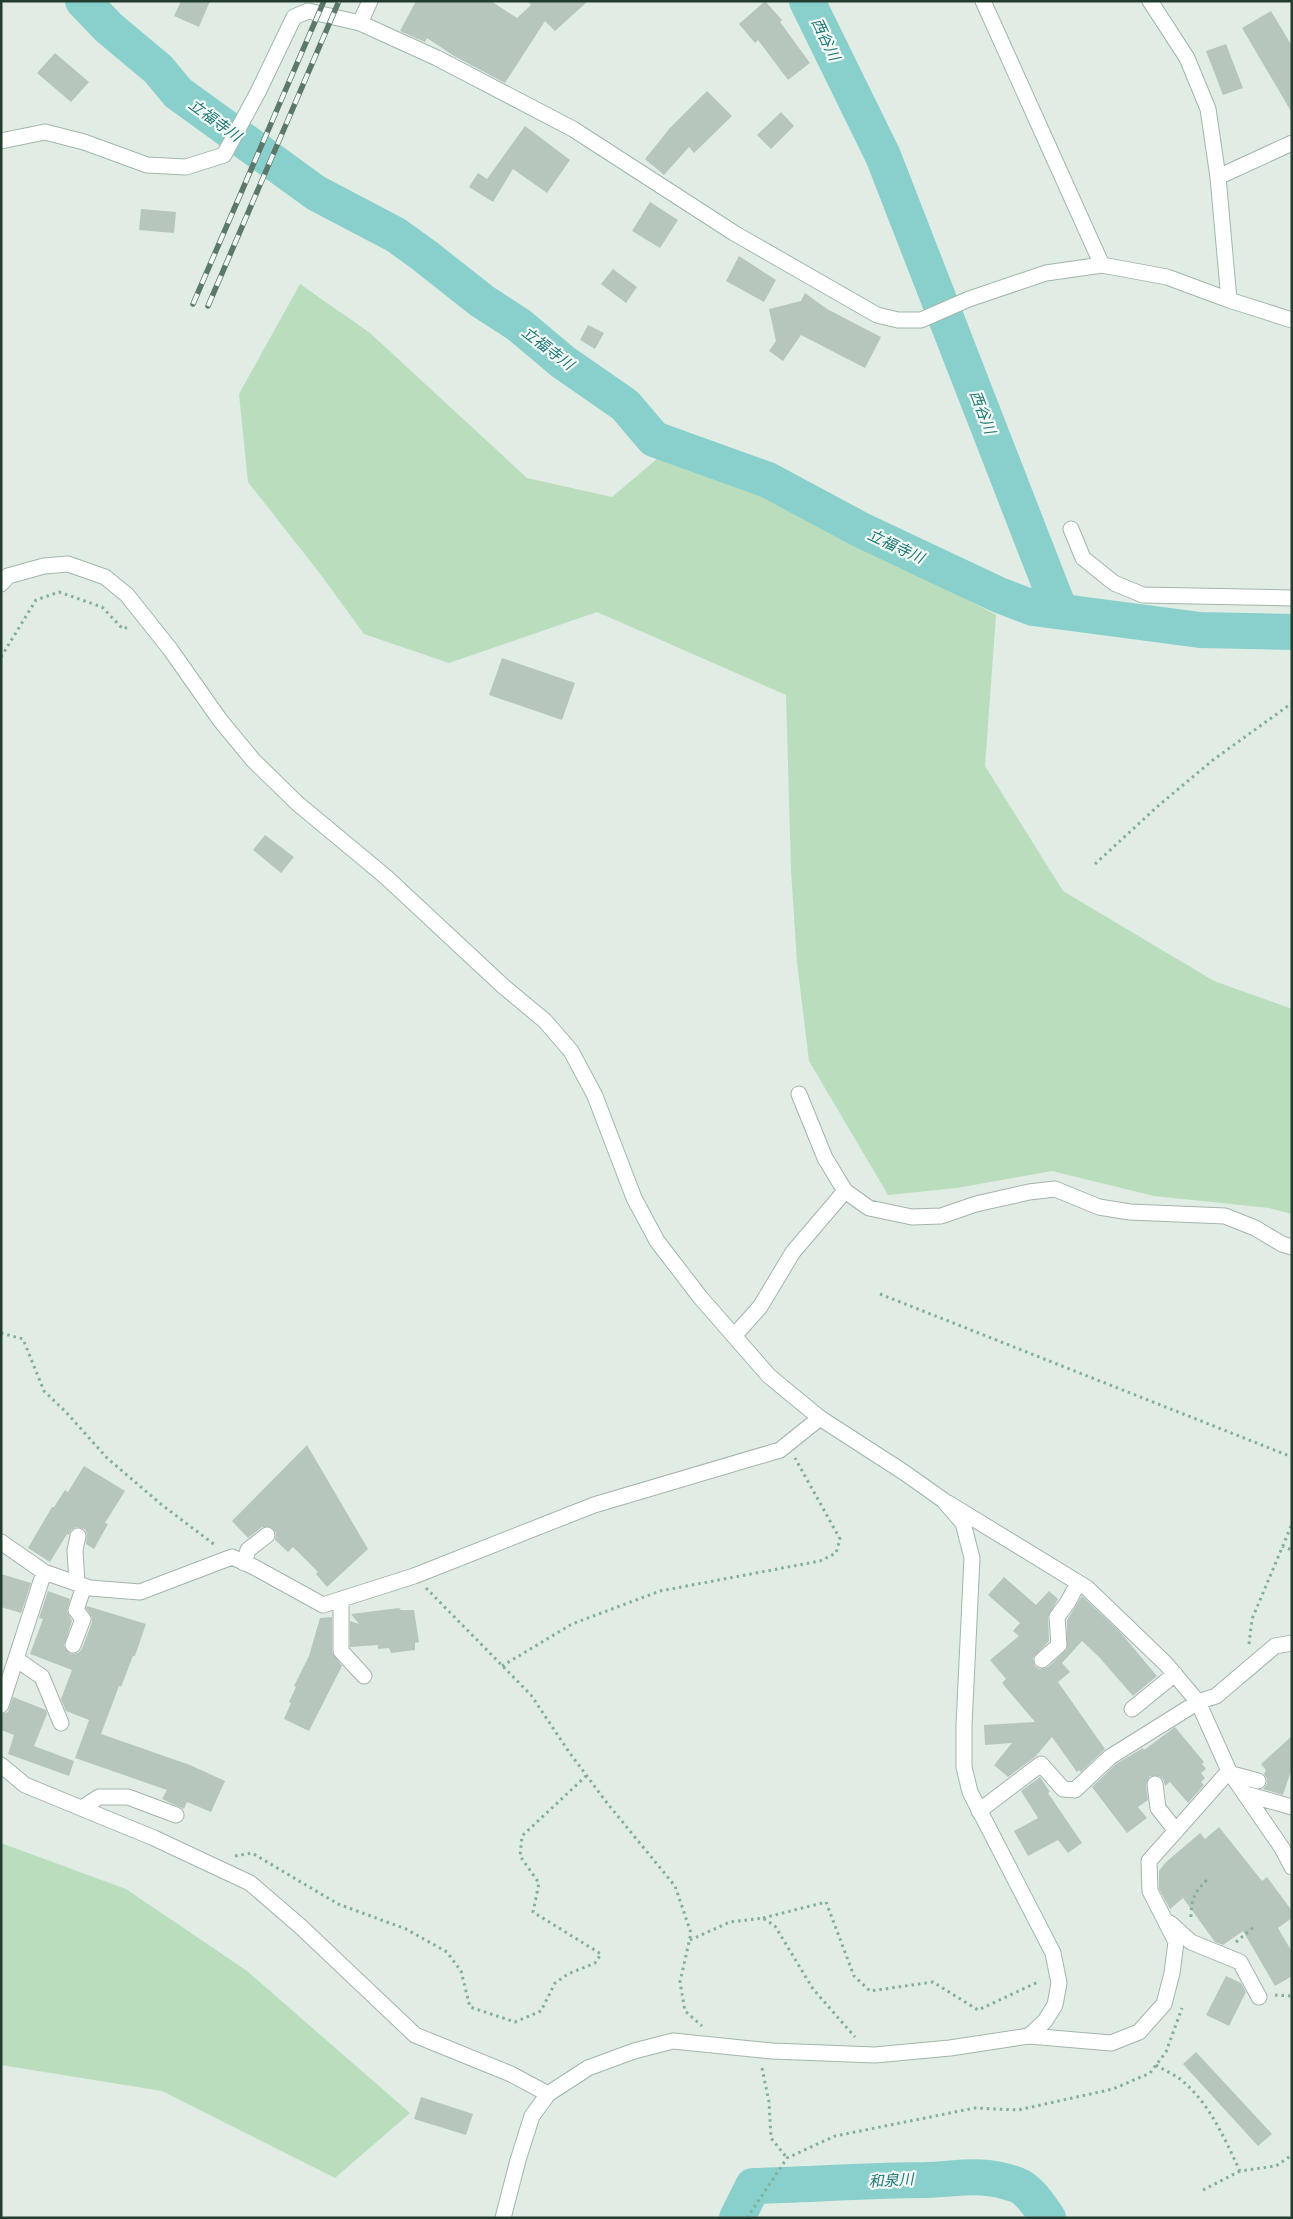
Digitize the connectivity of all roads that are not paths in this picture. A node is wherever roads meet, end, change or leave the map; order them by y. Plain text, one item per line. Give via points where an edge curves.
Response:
1 (370, 1) edge
2 (983, 1) edge
3 (1150, 1) edge
4 (310, 6) edge
5 (360, 23) junction
6 (1, 141) edge
7 (1292, 143) edge
8 (1218, 177) junction
9 (1102, 265) junction
10 (1229, 300) junction
11 (1292, 320) edge
12 (1071, 530) dead end
13 (1, 584) edge
14 (1292, 598) edge
15 (799, 1094) dead end
16 (844, 1191) junction
17 (1292, 1247) edge
18 (734, 1336) junction
19 (820, 1418) junction
20 (943, 1500) junction
21 (267, 1535) dead end
22 (78, 1536) dead end
23 (1, 1542) edge
24 (238, 1560) junction
25 (44, 1572) junction
26 (1078, 1583) junction
27 (81, 1584) junction
28 (341, 1600) junction
29 (1292, 1643) edge
30 (73, 1645) dead end
31 (16, 1659) junction
32 (1042, 1660) dead end
33 (1174, 1674) junction
34 (364, 1676) dead end
35 (1198, 1702) junction
36 (1, 1705) edge
37 (1132, 1709) dead end
38 (61, 1723) dead end
39 (1, 1765) edge
40 (1230, 1772) junction
41 (1258, 1780) dead end
42 (1155, 1784) dead end
43 (1246, 1794) junction
44 (1292, 1807) edge
45 (82, 1808) junction
46 (978, 1811) junction
47 (176, 1815) dead end
48 (1176, 1831) junction
49 (1292, 1867) edge
50 (1164, 1917) junction
51 (1259, 1997) dead end
52 (1029, 2036) junction
53 (548, 2094) junction
54 (503, 2218) edge

1 - 5 street
2 - 9 street
3 - 8 street via 1187,58 1208,109
4 - 5 street
4 - 6 street via 294,17 224,155 186,167 148,165 45,132
5 - 9 street via 430,54 573,129 734,233 877,315 898,320 921,320 969,299 1046,273
7 - 8 street
8 - 10 street
9 - 10 street via 1167,277
10 - 11 street
12 - 14 street via 1083,558 1114,584 1143,595
13 - 18 street via 8,576 44,566 68,564 105,577 128,595 252,760 545,1021 571,1051 595,1096 634,1198 657,1241
15 - 16 street
16 - 17 street via 869,1208 912,1217 941,1216 976,1204 1055,1189 1099,1206 1130,1212 1225,1216
16 - 18 street via 793,1252 760,1307
18 - 19 street via 769,1376
19 - 20 street
19 - 28 street via 780,1450 594,1505 414,1576
20 - 26 street
20 - 46 street via 963,1523 972,1558 967,1622 964,1767
21 - 24 street
22 - 27 street via 75,1550
23 - 25 street
24 - 27 street via 140,1592
24 - 28 street via 324,1605
25 - 27 street
25 - 31 street
26 - 32 street via 1057,1617 1059,1645
26 - 33 street via 1087,1588
27 - 30 street via 76,1610 83,1619
28 - 34 street via 341,1651
29 - 35 street via 1275,1646 1216,1696
31 - 36 street
31 - 38 street via 42,1677
33 - 35 street
33 - 37 street
35 - 40 street
35 - 46 street via 1110,1757 1075,1790 1063,1789 1041,1764
39 - 45 street via 25,1785
40 - 41 street
40 - 43 street
40 - 48 street
42 - 48 street via 1158,1808
43 - 44 street
43 - 49 street
45 - 47 street via 99,1797 128,1796
45 - 53 street via 250,1882 415,2035 511,2074
46 - 52 street via 1053,1953 1058,1973 1060,1983 1055,2005 1045,2021
48 - 50 street via 1149,1861 1150,1891
50 - 51 street via 1191,1942 1240,1962
50 - 52 street via 1176,1942 1172,1973 1164,2004 1139,2032 1111,2043
52 - 53 street via 872,2055 673,2041 588,2068
53 - 54 street via 532,2116

